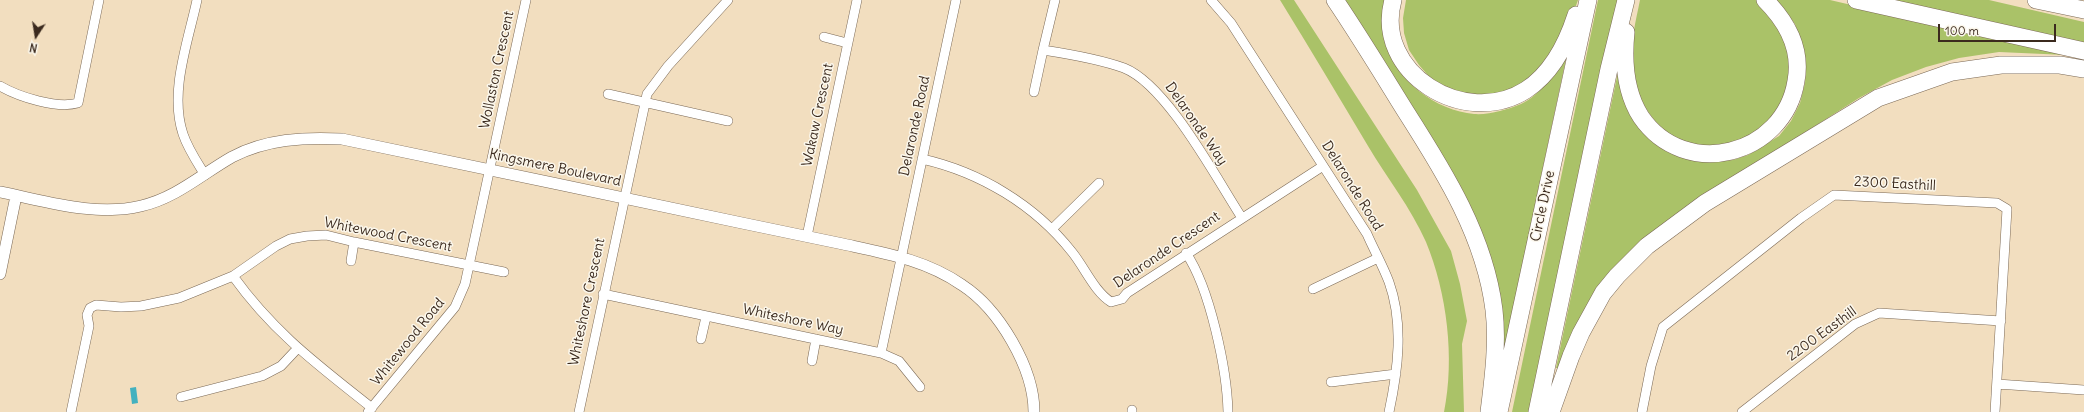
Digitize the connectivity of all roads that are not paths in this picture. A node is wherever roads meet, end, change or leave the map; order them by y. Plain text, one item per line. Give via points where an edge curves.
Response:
1 (99, 0) edge
2 (197, 0) edge
3 (526, 0) edge
4 (728, 0) edge
5 (857, 0) edge
6 (956, 0) edge
7 (1055, 0) edge
8 (1211, 0) edge
9 (1335, 0) edge
10 (1393, 0) edge
11 (1582, 0) edge
12 (1588, 0) edge
13 (1626, 0) edge
14 (1630, 0) edge
15 (1765, 0) edge
16 (1856, 0) edge
17 (2036, 0) edge
18 (2084, 10) edge
19 (824, 37) dead end
20 (847, 43) junction
21 (1043, 50) junction
22 (2084, 51) edge
23 (2084, 69) edge
24 (0, 86) edge
25 (1034, 92) dead end
26 (608, 94) dead end
27 (645, 102) junction
28 (728, 121) dead end
29 (922, 159) junction
30 (1323, 166) junction
31 (491, 170) junction
32 (204, 175) junction
33 (1099, 184) dead end
34 (0, 192) edge
35 (16, 196) junction
36 (624, 198) junction
37 (1242, 218) junction
38 (1052, 229) junction
39 (807, 236) junction
40 (354, 242) junction
41 (1186, 253) junction
42 (902, 257) junction
43 (1378, 258) junction
44 (350, 261) dead end
45 (469, 266) junction
46 (504, 272) dead end
47 (0, 274) edge
48 (233, 276) junction
49 (1313, 289) dead end
50 (603, 294) junction
51 (706, 317) junction
52 (2001, 321) junction
53 (701, 339) dead end
54 (816, 339) junction
55 (297, 349) junction
56 (881, 353) junction
57 (812, 361) dead end
58 (1396, 374) junction
59 (1331, 382) dead end
60 (1997, 384) junction
61 (920, 387) dead end
62 (2084, 390) edge
63 (181, 397) dead end
64 (370, 410) edge
65 (71, 412) edge
66 (579, 412) edge
67 (1034, 412) edge
68 (1228, 412) edge
69 (1389, 412) edge
70 (1489, 412) edge
71 (1499, 412) edge
72 (1537, 412) edge
73 (1550, 412) edge
74 (1642, 412) edge
75 (1742, 412) edge
76 (1995, 412) edge

1 - 24 street via 78,103 68,106 53,103 13,93
2 - 32 street via 180,84 179,112 184,138
3 - 31 street, Wollaston Crescent
4 - 27 street via 652,85
5 - 20 street, Wakaw Crescent
6 - 29 street, Delaronde Road
7 - 21 street
8 - 30 street, Delaronde Road via 1231,22
9 - 70 highway via 1442,170 1459,200 1479,248 1491,290 1496,330
10 - 11 highway via 1390,23 1394,41 1410,71 1426,85 1454,100 1485,104 1514,96 1539,80 1565,43
12 - 71 highway, Circle Drive
13 - 72 highway
14 - 15 highway via 1625,63 1635,105 1651,128 1673,144 1702,153 1716,154 1743,148 1766,134 1786,113 1792,101 1798,73 1796,48 1782,20
16 - 22 highway
17 - 18 highway
19 - 20 street
20 - 39 street, Wakaw Crescent
21 - 25 street
21 - 37 street, Delaronde Way via 1125,69 1152,86 1174,113
23 - 73 highway via 2060,65 2001,65 1952,72 1878,98 1704,203 1647,246 1603,293 1570,356
26 - 27 street
27 - 28 street
27 - 36 street
29 - 38 street, Delaronde Crescent via 941,163 987,183 1023,206
29 - 42 street, Delaronde Road
30 - 37 street, Delaronde Crescent
30 - 43 street, Delaronde Road via 1367,234
31 - 32 street, Kingsmere Boulevard via 342,139 314,137 280,140 254,148 233,157
31 - 36 street, Kingsmere Boulevard
31 - 45 street, Whitewood Road
32 - 35 street, Kingsmere Boulevard via 166,198 141,206 83,209
33 - 38 street
34 - 35 street, Kingsmere Boulevard
35 - 47 street
36 - 39 street, Kingsmere Boulevard
36 - 50 street, Whiteshore Crescent
37 - 41 street, Delaronde Crescent
38 - 41 street, Delaronde Crescent via 1072,252 1102,296 1111,302 1122,299 1127,292
39 - 42 street, Kingsmere Boulevard
40 - 44 street
40 - 45 street, Whitewood Crescent
40 - 48 street, Whitewood Crescent via 326,235 290,239
41 - 68 street via 1192,261 1204,294 1220,348 1228,394
42 - 56 street
42 - 67 street, Kingsmere Boulevard via 924,264 964,286 995,315 1011,338 1024,365
43 - 49 street
43 - 58 street, Delaronde Road via 1389,283 1396,315
45 - 46 street, Whitewood Crescent
45 - 64 street, Whitewood Road via 456,307
48 - 55 street via 250,300
48 - 65 street, Whitewood Crescent via 198,291 161,302 121,308 96,305 90,308 87,315 90,326
50 - 51 street, Whiteshore Way
50 - 66 street, Whiteshore Crescent
51 - 53 street
51 - 54 street, Whiteshore Way
52 - 60 street, 2300 Easthill
52 - 74 street, 2300 Easthill via 2007,209 1997,203 1834,195 1801,218 1663,328
52 - 75 street, 2200 Easthill via 1879,313 1855,324
54 - 56 street, Whiteshore Way
54 - 57 street
55 - 63 street via 281,366 262,376
55 - 64 street
56 - 61 street, Whiteshore Way via 900,362
58 - 59 street
58 - 69 street, Delaronde Road
60 - 62 street
60 - 76 street, 2300 Easthill

